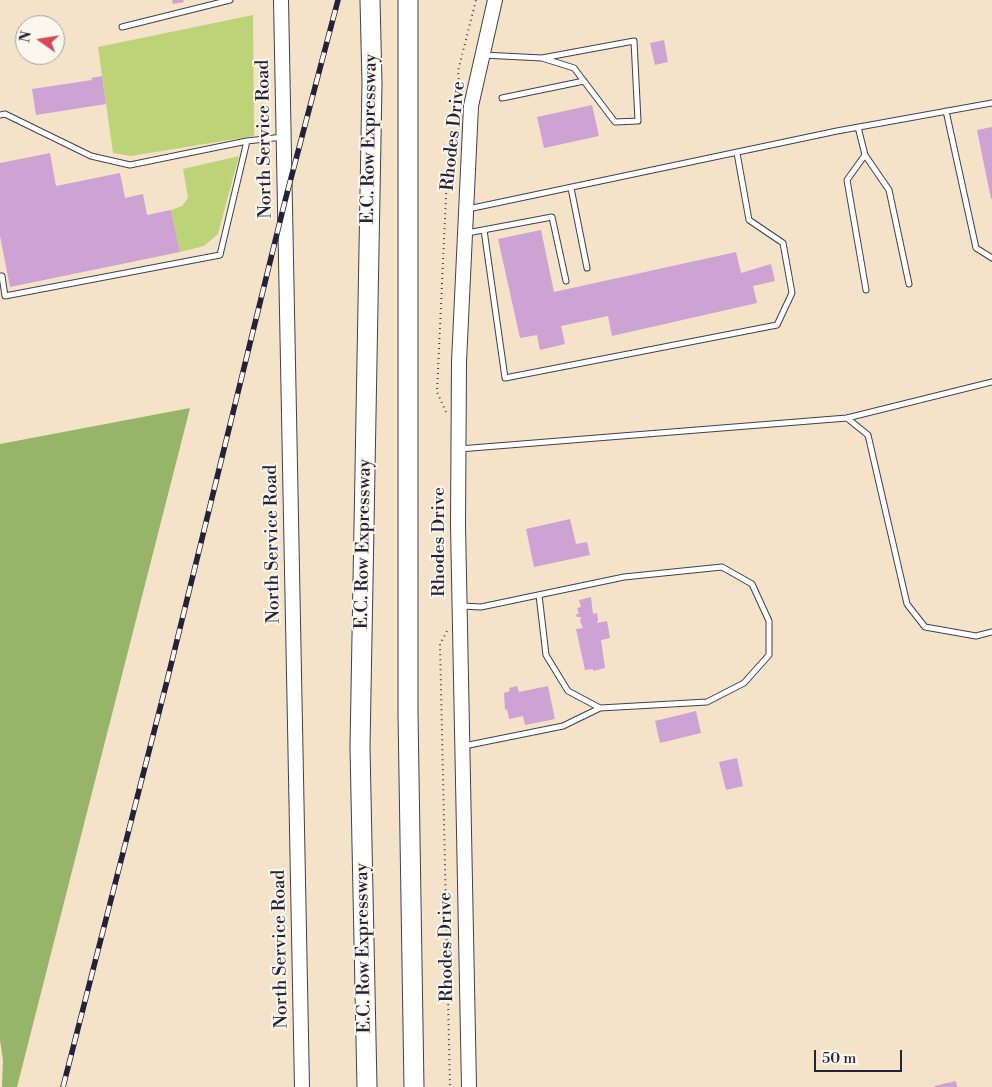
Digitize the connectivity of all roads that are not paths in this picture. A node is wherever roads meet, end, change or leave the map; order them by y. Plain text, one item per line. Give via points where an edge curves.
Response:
1 (230, 0) edge
2 (281, 0) edge
3 (370, 0) edge
4 (408, 0) edge
5 (495, 0) edge
6 (122, 27) dead end
7 (483, 55) junction
8 (542, 58) junction
9 (584, 81) junction
10 (502, 98) dead end
11 (992, 103) edge
12 (946, 111) junction
13 (0, 116) edge
14 (858, 127) junction
15 (284, 137) junction
16 (247, 141) junction
17 (737, 152) junction
18 (865, 155) junction
19 (571, 188) junction
20 (465, 210) junction
21 (484, 230) junction
22 (464, 234) junction
23 (992, 258) edge
24 (587, 268) dead end
25 (0, 276) edge
26 (566, 282) dead end
27 (909, 284) dead end
28 (866, 290) dead end
29 (992, 382) edge
30 (848, 418) junction
31 (458, 449) junction
32 (539, 595) junction
33 (459, 605) junction
34 (992, 632) edge
35 (600, 708) junction
36 (462, 747) junction
37 (302, 1087) edge
38 (367, 1087) edge
39 (414, 1087) edge
40 (469, 1087) edge

1 - 6 lane
2 - 15 street, North Service Road
3 - 38 highway, E.C. Row Expressway via 372,93 360,747
4 - 39 highway, E.C. Row Expressway via 408,713
5 - 7 street, Rhodes Drive
7 - 8 lane
7 - 20 street, Rhodes Drive via 471,106
8 - 9 lane via 574,68
8 - 9 lane via 634,41 638,121 615,122
9 - 10 lane
11 - 12 lane
12 - 14 lane
12 - 23 lane via 976,248
13 - 16 lane via 6,114 91,156 130,165
14 - 17 lane
14 - 18 lane
15 - 16 lane
15 - 37 street, North Service Road
16 - 25 lane via 220,254 5,296
17 - 19 lane
17 - 21 lane via 749,220 783,243 792,293 777,325 505,378
18 - 27 lane via 889,190
18 - 28 lane via 848,180
19 - 20 lane
19 - 24 lane
20 - 22 street, Rhodes Drive
21 - 22 lane
21 - 26 lane via 552,217
22 - 31 street, Rhodes Drive
29 - 30 lane
30 - 31 lane
30 - 34 lane via 868,435 907,604 925,627 976,636
31 - 33 street, Rhodes Drive
32 - 33 lane via 481,607
32 - 35 lane via 546,655 568,691
32 - 35 lane via 624,577 722,567 752,584 769,621 769,655 744,683 707,702
33 - 36 street, Rhodes Drive
35 - 36 lane via 563,726
36 - 40 street, Rhodes Drive

